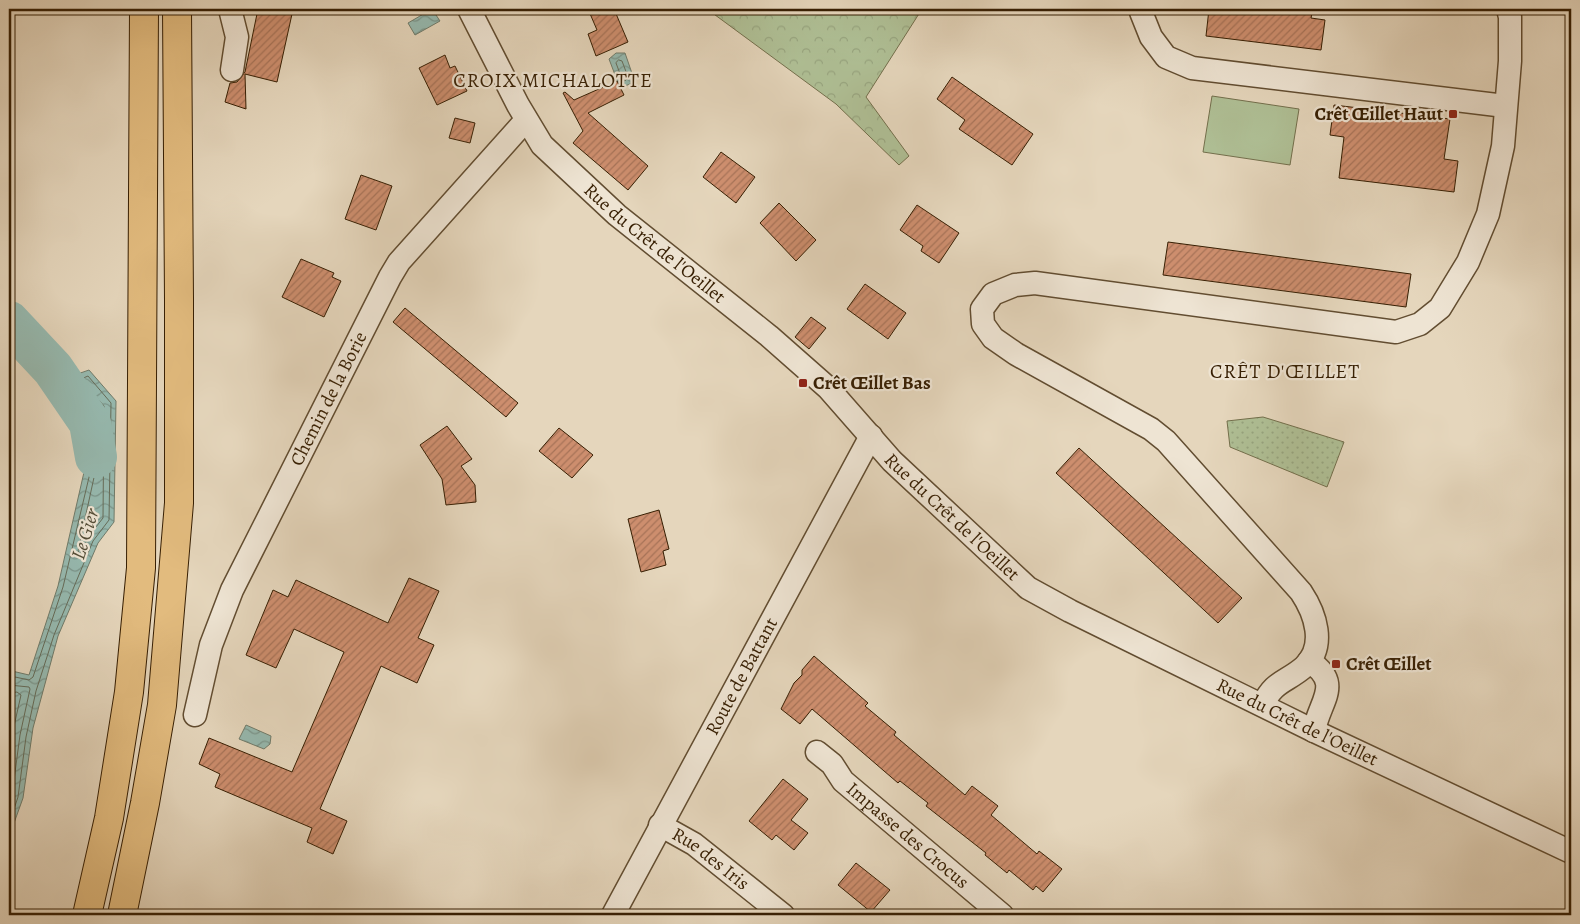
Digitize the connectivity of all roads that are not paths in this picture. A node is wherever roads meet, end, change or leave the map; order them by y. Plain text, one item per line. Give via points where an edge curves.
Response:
1 (144, 9) edge
2 (177, 9) edge
3 (230, 9) edge
4 (469, 9) edge
5 (1142, 9) edge
6 (1508, 9) edge
7 (232, 70) dead end
8 (1505, 106) junction
9 (526, 120) junction
10 (870, 436) junction
11 (1309, 661) junction
12 (1263, 705) junction
13 (195, 715) dead end
14 (1314, 731) junction
15 (817, 752) dead end
16 (660, 825) junction
17 (1571, 852) edge
18 (87, 915) edge
19 (122, 915) edge
20 (613, 915) edge
21 (783, 915) edge
22 (1002, 915) edge

1 - 18 main road via 141,568 129,692 110,818
2 - 19 main road via 179,503 162,705
3 - 7 street via 237,37
4 - 9 street, Rue du Crêt de l'Oeillet
5 - 8 street via 1151,37 1166,57 1192,68
6 - 8 street via 1510,61
8 - 11 street via 1503,146 1488,214 1468,262 1440,308 1420,324 1396,332 1035,284 1015,285 993,294 982,309 983,324 993,338 1151,429 1166,441 1301,592 1309,605 1317,634
9 - 10 street, Rue du Crêt de l'Oeillet via 542,144 584,186 791,354 828,388
9 - 13 street, Chemin de la Borie via 399,262 390,277 232,590 211,645
10 - 12 street, Rue du Crêt de l'Oeillet via 892,461 1028,588
10 - 16 street, Route de Battant
11 - 12 street via 1275,686
11 - 14 street via 1323,672 1328,687
12 - 14 street, Rue du Crêt de l'Oeillet
14 - 17 street, Rue du Crêt de l'Oeillet
15 - 22 street, Impasse des Crocus via 832,764 843,782
16 - 20 street, Route de Battant
16 - 21 street, Rue des Iris via 694,844

